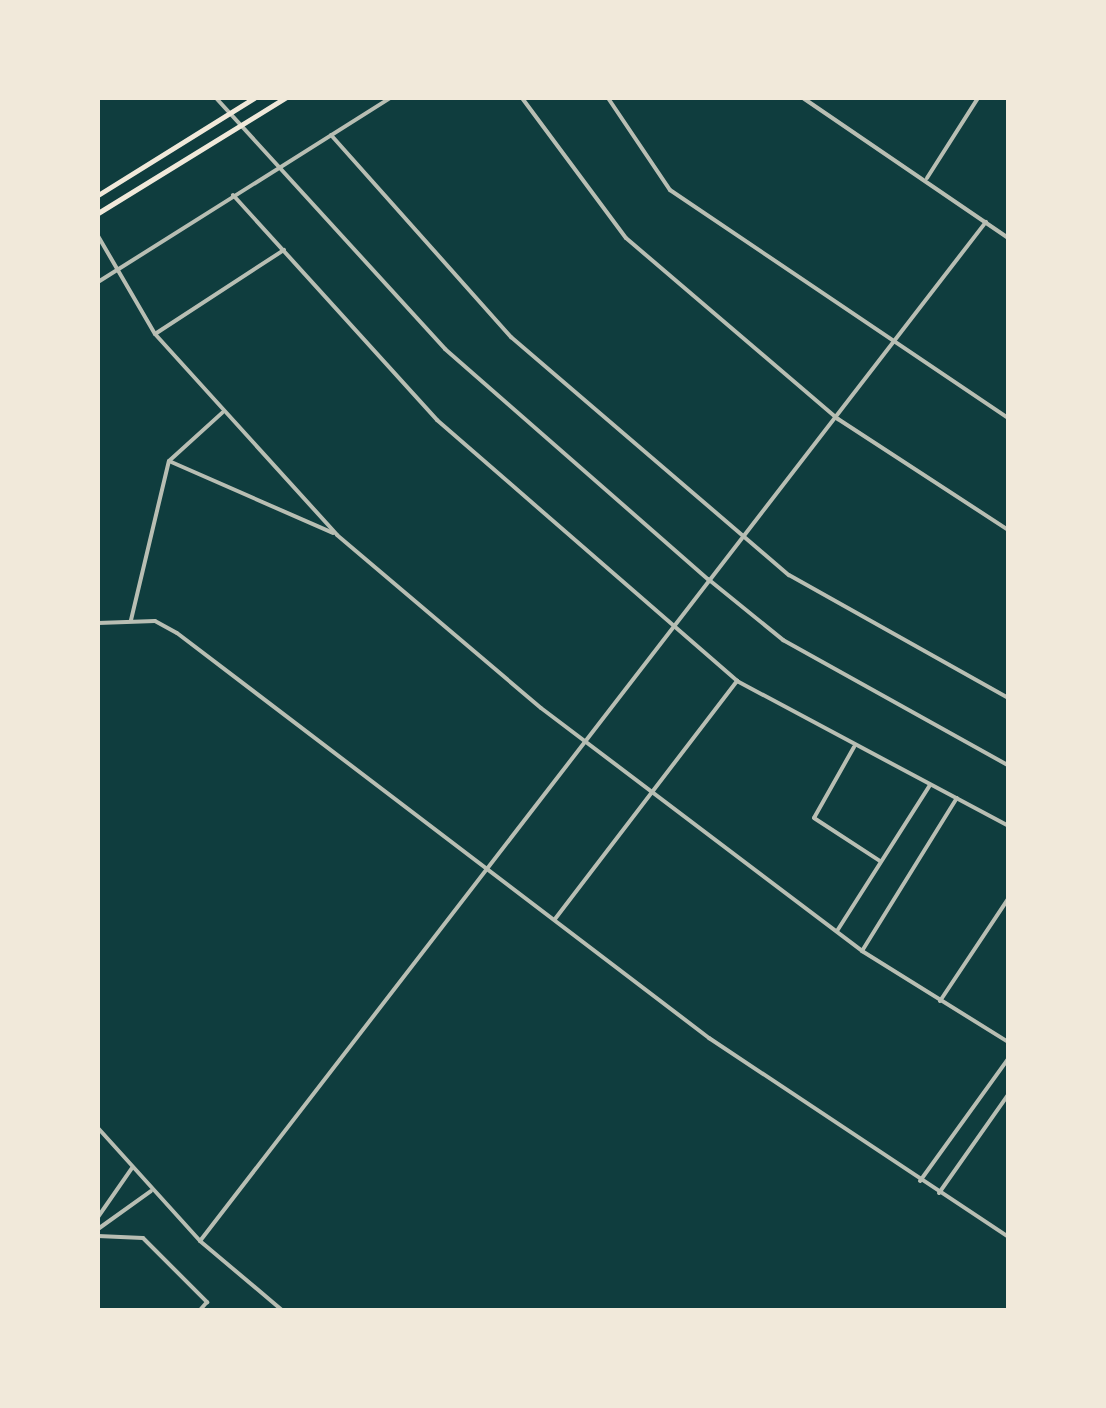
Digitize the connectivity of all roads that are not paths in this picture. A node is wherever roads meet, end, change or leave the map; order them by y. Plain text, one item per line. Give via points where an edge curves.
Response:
1 (216, 98) edge
2 (254, 98) edge
3 (285, 98) edge
4 (390, 98) edge
5 (522, 98) edge
6 (608, 98) edge
7 (803, 98) edge
8 (978, 98) edge
9 (230, 113) junction
10 (241, 125) junction
11 (331, 135) junction
12 (281, 167) junction
13 (926, 178) junction
14 (233, 195) junction
15 (98, 196) edge
16 (98, 213) edge
17 (986, 222) junction
18 (98, 236) edge
19 (1008, 238) edge
20 (284, 250) junction
21 (117, 270) junction
22 (98, 282) edge
23 (155, 334) junction
24 (895, 344) junction
25 (223, 412) junction
26 (1008, 418) edge
27 (838, 419) junction
28 (169, 460) junction
29 (1008, 530) edge
30 (338, 536) junction
31 (744, 537) junction
32 (708, 580) junction
33 (131, 620) junction
34 (98, 622) edge
35 (674, 627) junction
36 (738, 681) junction
37 (1008, 698) edge
38 (585, 741) junction
39 (854, 746) junction
40 (1008, 765) edge
41 (930, 786) junction
42 (654, 792) junction
43 (957, 798) junction
44 (1008, 826) edge
45 (880, 862) junction
46 (486, 865) junction
47 (1008, 899) edge
48 (555, 920) junction
49 (837, 931) junction
50 (862, 952) junction
51 (940, 1001) junction
52 (1008, 1042) edge
53 (1008, 1059) edge
54 (1008, 1095) edge
55 (98, 1128) edge
56 (132, 1168) junction
57 (920, 1181) junction
58 (152, 1191) junction
59 (940, 1194) junction
60 (98, 1217) edge
61 (98, 1233) edge
62 (1008, 1236) edge
63 (200, 1241) junction
64 (200, 1310) edge
65 (282, 1310) edge

1 - 9 street
2 - 9 main road
3 - 10 main road
4 - 11 street
5 - 27 street via 626,238
6 - 24 street via 670,190
7 - 13 street
8 - 13 street
9 - 10 street
9 - 15 main road
10 - 12 street
10 - 16 main road
11 - 12 street
11 - 31 street via 510,337
12 - 14 street
12 - 32 street via 445,348
13 - 17 street
14 - 20 street
14 - 21 street
17 - 19 street
17 - 24 street
18 - 21 street
20 - 23 street
20 - 35 street via 437,420
21 - 22 street
21 - 23 street
23 - 25 street
24 - 26 street
24 - 27 street
25 - 28 street
25 - 30 street
27 - 29 street
27 - 31 street
28 - 30 street
28 - 33 street
30 - 38 street
31 - 32 street
31 - 37 street via 819,596
32 - 35 street
32 - 40 street via 796,648
33 - 34 street
33 - 46 street via 177,633
35 - 36 street
35 - 38 street
36 - 39 street
36 - 42 street
38 - 42 street
38 - 46 street
39 - 41 street
39 - 45 street via 814,818
41 - 43 street
41 - 45 street
42 - 48 street
42 - 49 street
43 - 44 street
43 - 50 street
45 - 49 street
46 - 48 street
46 - 63 street
47 - 51 street
48 - 57 street
49 - 50 street
50 - 51 street
51 - 52 street
53 - 57 street
54 - 59 street
55 - 56 street
56 - 58 street
56 - 60 street
57 - 59 street
58 - 61 street
58 - 63 street
59 - 62 street
61 - 64 street via 144,1238 206,1302
63 - 65 street

